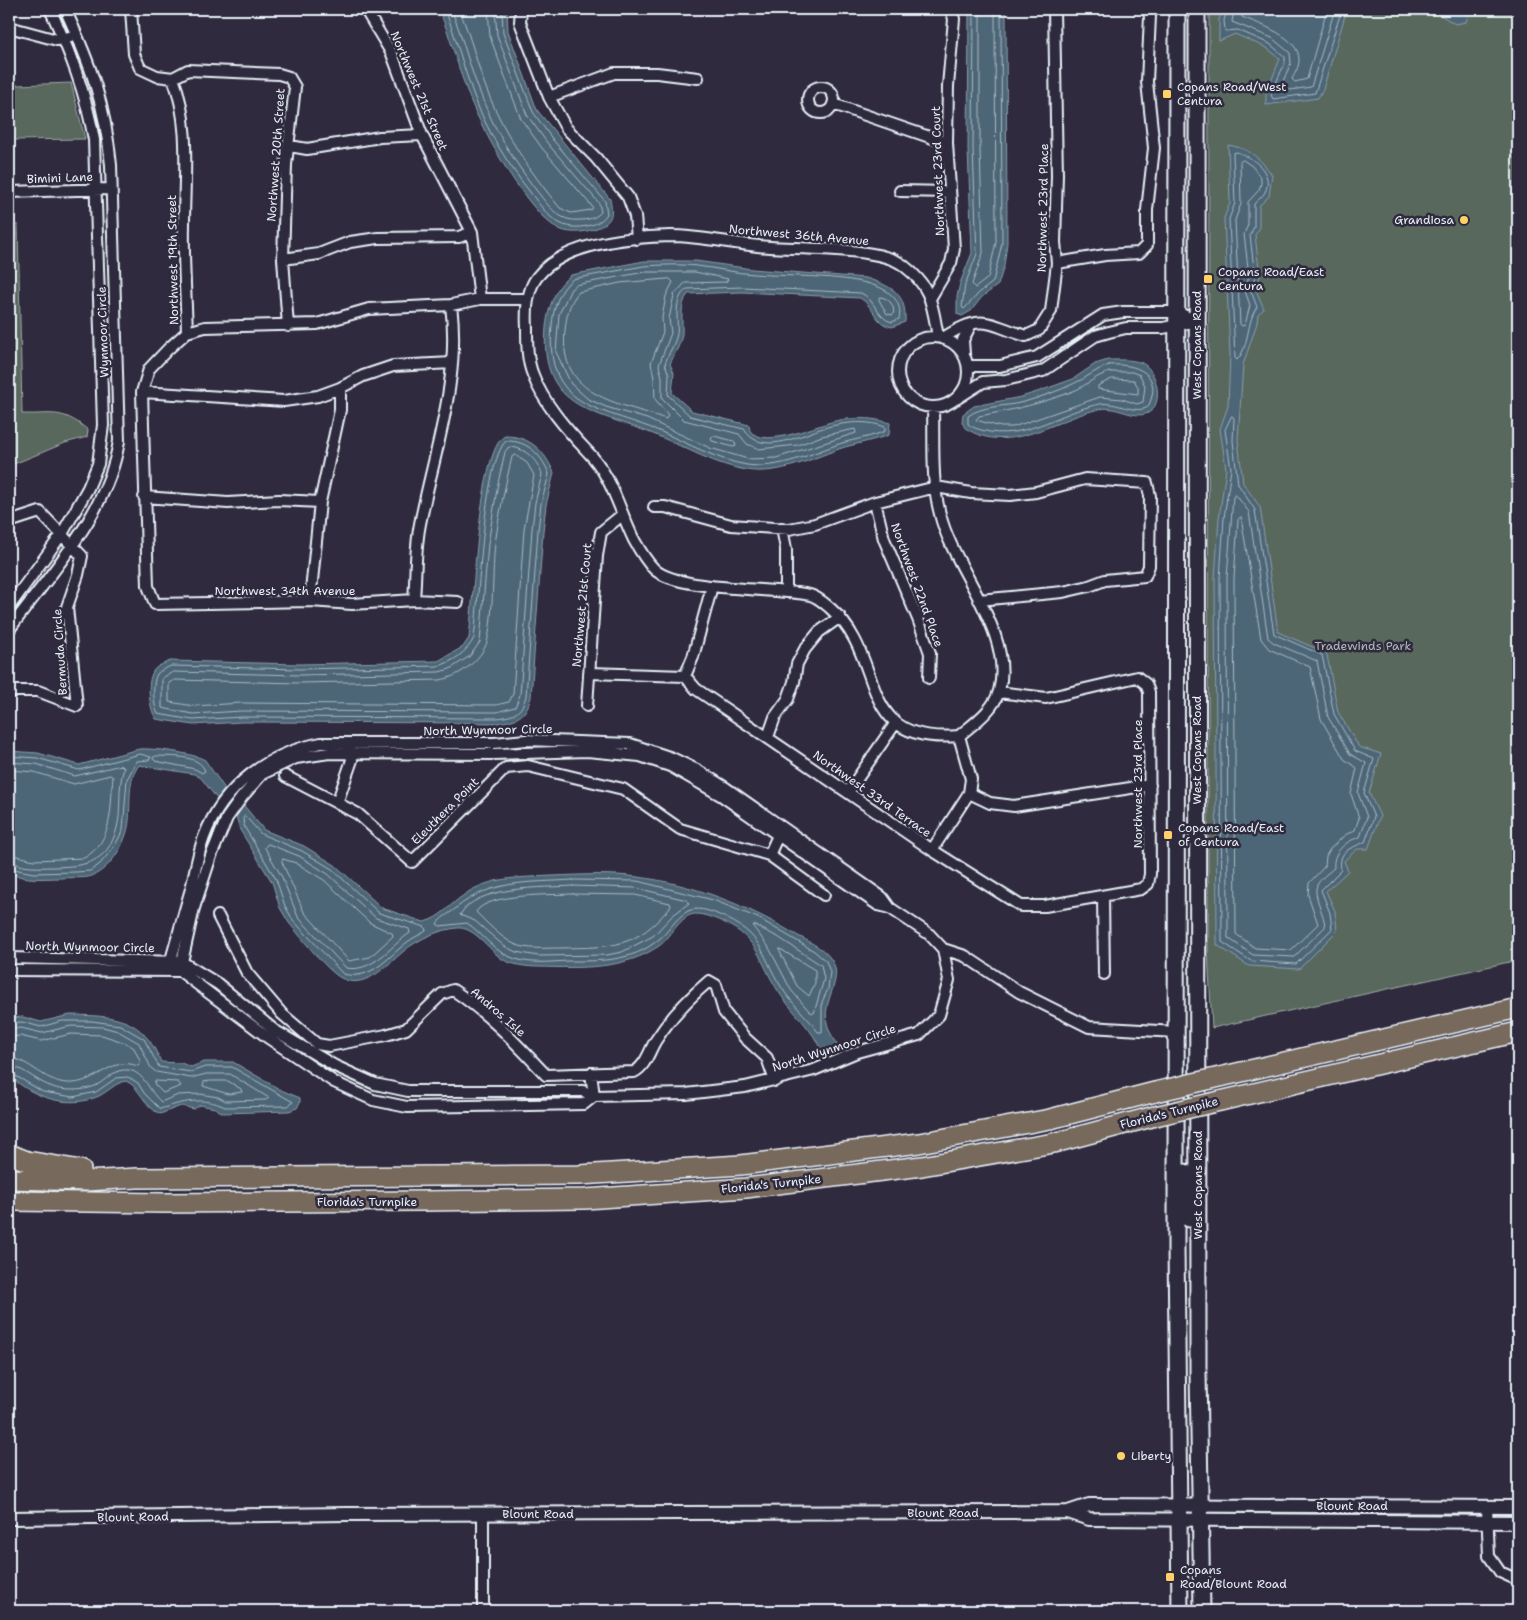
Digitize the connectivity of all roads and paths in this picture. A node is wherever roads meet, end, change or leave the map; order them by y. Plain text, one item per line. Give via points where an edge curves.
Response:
1 (50, 9) edge
2 (65, 9) edge
3 (132, 9) edge
4 (365, 9) edge
5 (521, 9) edge
6 (951, 9) edge
7 (1054, 9) edge
8 (1147, 9) edge
9 (1177, 9) edge
10 (1197, 9) edge
11 (9, 27) edge
12 (77, 34) junction
13 (64, 39) junction
14 (173, 78) junction
15 (698, 78) dead end
16 (1177, 78) junction
17 (1197, 79) junction
18 (549, 97) junction
19 (833, 104) dead end
20 (422, 135) junction
21 (947, 142) junction
22 (290, 146) junction
23 (96, 190) junction
24 (111, 190) junction
25 (900, 191) dead end
26 (9, 192) edge
27 (950, 192) junction
28 (472, 232) junction
29 (637, 239) junction
30 (283, 259) junction
31 (1057, 263) junction
32 (932, 297) junction
33 (480, 299) junction
34 (528, 299) junction
35 (451, 305) junction
36 (1103, 315) junction
37 (1177, 319) junction
38 (1197, 321) junction
39 (971, 324) junction
40 (288, 326) junction
41 (187, 332) junction
42 (1109, 332) junction
43 (940, 338) junction
44 (964, 356) junction
45 (1021, 361) junction
46 (452, 363) junction
47 (968, 366) junction
48 (1022, 376) junction
49 (340, 388) junction
50 (142, 392) junction
51 (956, 400) junction
52 (933, 408) junction
53 (936, 487) junction
54 (144, 497) junction
55 (320, 502) junction
56 (875, 502) junction
57 (654, 507) dead end
58 (622, 515) junction
59 (9, 522) edge
60 (782, 528) junction
61 (62, 534) junction
62 (71, 544) junction
63 (712, 586) junction
64 (786, 591) junction
65 (414, 600) junction
66 (979, 600) junction
67 (310, 601) junction
68 (458, 602) dead end
69 (156, 604) joint
70 (9, 607) edge
71 (840, 617) junction
72 (9, 630) edge
73 (589, 673) junction
74 (685, 676) junction
75 (929, 678) dead end
76 (9, 689) edge
77 (999, 692) junction
78 (587, 706) dead end
79 (895, 724) junction
80 (959, 736) junction
81 (768, 737) junction
82 (526, 740) junction
83 (349, 748) junction
84 (528, 751) junction
85 (528, 766) junction
86 (285, 776) dead end
87 (1150, 785) junction
88 (848, 792) junction
89 (969, 793) junction
90 (337, 803) junction
91 (1177, 808) junction
92 (1197, 809) junction
93 (780, 832) junction
94 (932, 850) junction
95 (770, 856) junction
96 (1148, 884) joint
97 (824, 895) dead end
98 (1102, 896) junction
99 (218, 916) dead end
100 (943, 949) junction
101 (9, 958) edge
102 (170, 965) junction
103 (181, 967) junction
104 (9, 970) edge
105 (1104, 974) dead end
106 (1518, 1008) edge
107 (286, 1017) junction
108 (1176, 1032) junction
109 (1518, 1032) edge
110 (270, 1034) junction
111 (591, 1073) junction
112 (775, 1081) junction
113 (594, 1096) junction
114 (9, 1154) edge
115 (137, 1178) junction
116 (9, 1179) edge
117 (9, 1201) edge
118 (1198, 1230) junction
119 (1176, 1248) junction
120 (1199, 1329) junction
121 (1487, 1507) junction
122 (1518, 1507) edge
123 (1179, 1512) junction
124 (1200, 1513) junction
125 (483, 1514) junction
126 (9, 1518) edge
127 (1488, 1522) junction
128 (1518, 1522) edge
129 (1518, 1580) edge
130 (484, 1611) edge
131 (1180, 1611) edge
132 (1202, 1611) edge

1 - 13 street, Wynmoor Circle
2 - 12 street, Wynmoor Circle
3 - 14 street via 134,54 140,68 157,76
4 - 20 street, Northwest 21st Street via 392,54
5 - 18 street via 520,22
6 - 21 street, Northwest 23rd Court via 954,19
7 - 31 street, Northwest 23rd Place
8 - 31 street via 1150,16 1147,82 1154,148 1147,210 1147,245 1139,253
9 - 16 main road, West Copans Road
10 - 17 main road, West Copans Road
11 - 13 street via 42,37
12 - 13 street
12 - 24 street, Wynmoor Circle via 97,83 107,125
13 - 23 street, Wynmoor Circle via 88,107 94,140
14 - 22 street, Northwest 20th Street via 188,70 289,77 295,87
14 - 41 street, Northwest 19th Street via 181,99 184,121
15 - 18 street via 657,73 614,73
16 - 17 main road
16 - 37 main road, West Copans Road
17 - 38 main road, West Copans Road
18 - 29 street via 566,128 628,197 635,216
19 - 21 street
20 - 22 street via 380,137 307,150
20 - 28 street, Northwest 21st Street
21 - 27 street, Northwest 23rd Court
22 - 30 street, Northwest 20th Street via 286,164
23 - 24 street, Bimini Lane
23 - 26 street, Bimini Lane
23 - 61 street, Wynmoor Circle via 103,425 98,464
24 - 62 street, Wynmoor Circle via 119,441 108,486 93,515
25 - 27 street
27 - 32 street, Northwest 23rd Court via 954,249 951,264
28 - 30 street via 459,237 378,238 350,242 319,254
28 - 33 street, Northwest 21st Street
29 - 32 street, Northwest 36th Avenue via 672,236 880,255 902,263
29 - 34 street via 593,245 559,258 536,278
30 - 40 street, Northwest 20th Street
31 - 39 street, Northwest 23rd Place via 1051,311 1039,330 1026,336 982,321
32 - 43 street
33 - 34 street
33 - 35 street
34 - 58 street via 527,335 532,373 543,395 611,484
35 - 40 street via 369,309 317,324
35 - 46 street via 454,328
36 - 37 street via 1123,312
36 - 42 street
36 - 45 street via 1037,357
37 - 38 street
37 - 42 street
37 - 91 main road, West Copans Road
38 - 92 main road, West Copans Road
39 - 43 street, Northwest 23rd Place
39 - 44 street via 963,340
40 - 41 street via 205,327
41 - 50 street, Northwest 19th Street via 149,369
42 - 48 street via 1095,336 1043,371
43 - 44 street via 952,342
43 - 52 street via 918,340 909,346 898,364 898,376 906,396 923,407
44 - 47 street
45 - 47 street via 1000,366
45 - 48 street
46 - 49 street via 393,366 362,376
46 - 65 street via 448,404 419,526
47 - 51 street via 964,390
48 - 51 street via 983,382
49 - 50 street via 318,396 284,401
49 - 55 street via 340,410
50 - 54 street, Northwest 19th Street
51 - 52 street
52 - 53 street
53 - 56 street
53 - 66 street via 940,515 954,552
53 - 66 street via 1010,495 1085,479 1147,483 1150,496 1149,566 1145,576 1105,580 1063,592
54 - 55 street via 228,502
54 - 69 street, Northwest 19th Street via 148,586
55 - 67 street
56 - 60 street via 815,524
56 - 75 street, Northwest 22nd Place via 884,539 930,653
57 - 60 street via 665,507 731,525
58 - 63 street via 655,570 668,578
58 - 73 street, Northwest 21st Court via 601,532
59 - 61 street via 40,512
60 - 64 street via 786,549
61 - 62 street, Bermuda Circle
61 - 70 street, Wynmoor Circle
62 - 72 street, Wynmoor Circle
62 - 76 street, Bermuda Circle via 82,556 67,607 77,706 38,691
63 - 64 street
63 - 74 street
64 - 71 street via 815,596
65 - 67 street, Northwest 34th Avenue via 352,604
65 - 68 street, Northwest 34th Avenue
66 - 77 street via 998,650 1002,671
67 - 69 street, Northwest 34th Avenue
71 - 79 street via 858,644 882,708
71 - 81 street via 819,632 805,649 797,664 788,699 775,717
73 - 74 street
73 - 78 street, Northwest 21st Court
74 - 81 street, Northwest 33rd Terrace via 696,689
77 - 80 street via 991,706
77 - 87 street, Northwest 23rd Place via 1046,698 1137,677 1146,684 1149,692
79 - 80 street via 916,734 939,738
79 - 88 street
80 - 89 street via 971,779
81 - 88 street, Northwest 33rd Terrace
82 - 83 street, North Wynmoor Circle
82 - 84 street
82 - 93 street, North Wynmoor Circle via 630,744 672,758 726,788
83 - 84 street, North Wynmoor Circle via 494,754
83 - 90 street via 352,760
83 - 102 street, North Wynmoor Circle via 321,743 296,748 265,763 233,789 204,836
83 - 103 street, North Wynmoor Circle via 296,758 262,774 242,797 227,818 211,856 194,908
84 - 85 street
84 - 93 street, North Wynmoor Circle via 586,751 640,756 693,778
85 - 90 street, Eleuthera Point via 506,768 412,862 358,814
85 - 95 street, Eleuthera Point via 623,789 680,829
86 - 90 street, Eleuthera Point
87 - 89 street via 1014,806 990,803
87 - 96 street, Northwest 23rd Place
88 - 94 street, Northwest 33rd Terrace
89 - 94 street
91 - 92 main road
91 - 108 main road, West Copans Road
92 - 118 main road, West Copans Road
93 - 95 street
93 - 100 street, North Wynmoor Circle via 869,887 890,908 929,934
94 - 98 street, Northwest 33rd Terrace via 1021,906 1045,906
95 - 97 street, Eleuthera Point
96 - 98 street, Northwest 33rd Terrace via 1141,889
98 - 105 street
99 - 107 street, Andros Isle via 247,973
100 - 108 street via 965,956 1019,992 1090,1027
100 - 112 street, North Wynmoor Circle via 949,980 939,1015 919,1035 856,1052 814,1070
101 - 102 street, North Wynmoor Circle
102 - 103 street, North Wynmoor Circle
102 - 104 street, North Wynmoor Circle
103 - 110 street, North Wynmoor Circle
106 - 115 highway, Florida's Turnpike, bridge via 1050,1119 929,1141 741,1165 579,1175
107 - 110 street
107 - 111 street, Andros Isle via 317,1044 329,1046 406,1029 442,994 453,990 512,1040 546,1075
108 - 118 main road via 1183,1058 1186,1186 1190,1221
108 - 119 main road, West Copans Road
109 - 117 highway, Florida's Turnpike, bridge via 1155,1116 1054,1143 922,1166 746,1188 585,1199 165,1203
110 - 113 street, North Wynmoor Circle via 375,1084 408,1091 583,1092
110 - 113 street, North Wynmoor Circle via 334,1082 373,1100 406,1107 584,1104
111 - 112 street, Andros Isle via 641,1069 656,1040 709,981 716,985 724,1012 767,1058
111 - 113 street
112 - 113 street, North Wynmoor Circle via 686,1094
114 - 115 highway via 27,1162
115 - 116 highway, Florida's Turnpike via 86,1181
118 - 120 main road, West Copans Road
119 - 120 main road via 1190,1259 1190,1306
119 - 123 main road, West Copans Road
120 - 124 main road, West Copans Road
121 - 122 street, Blount Road
121 - 124 street, Blount Road
121 - 127 street
123 - 124 street, Blount Road
123 - 125 street, Blount Road via 1089,1505 1068,1512
123 - 131 main road, West Copans Road
124 - 127 street, Blount Road
124 - 132 main road, West Copans Road
125 - 126 street, Blount Road
125 - 130 street
127 - 128 street, Blount Road
127 - 129 street via 1489,1556 1500,1572

